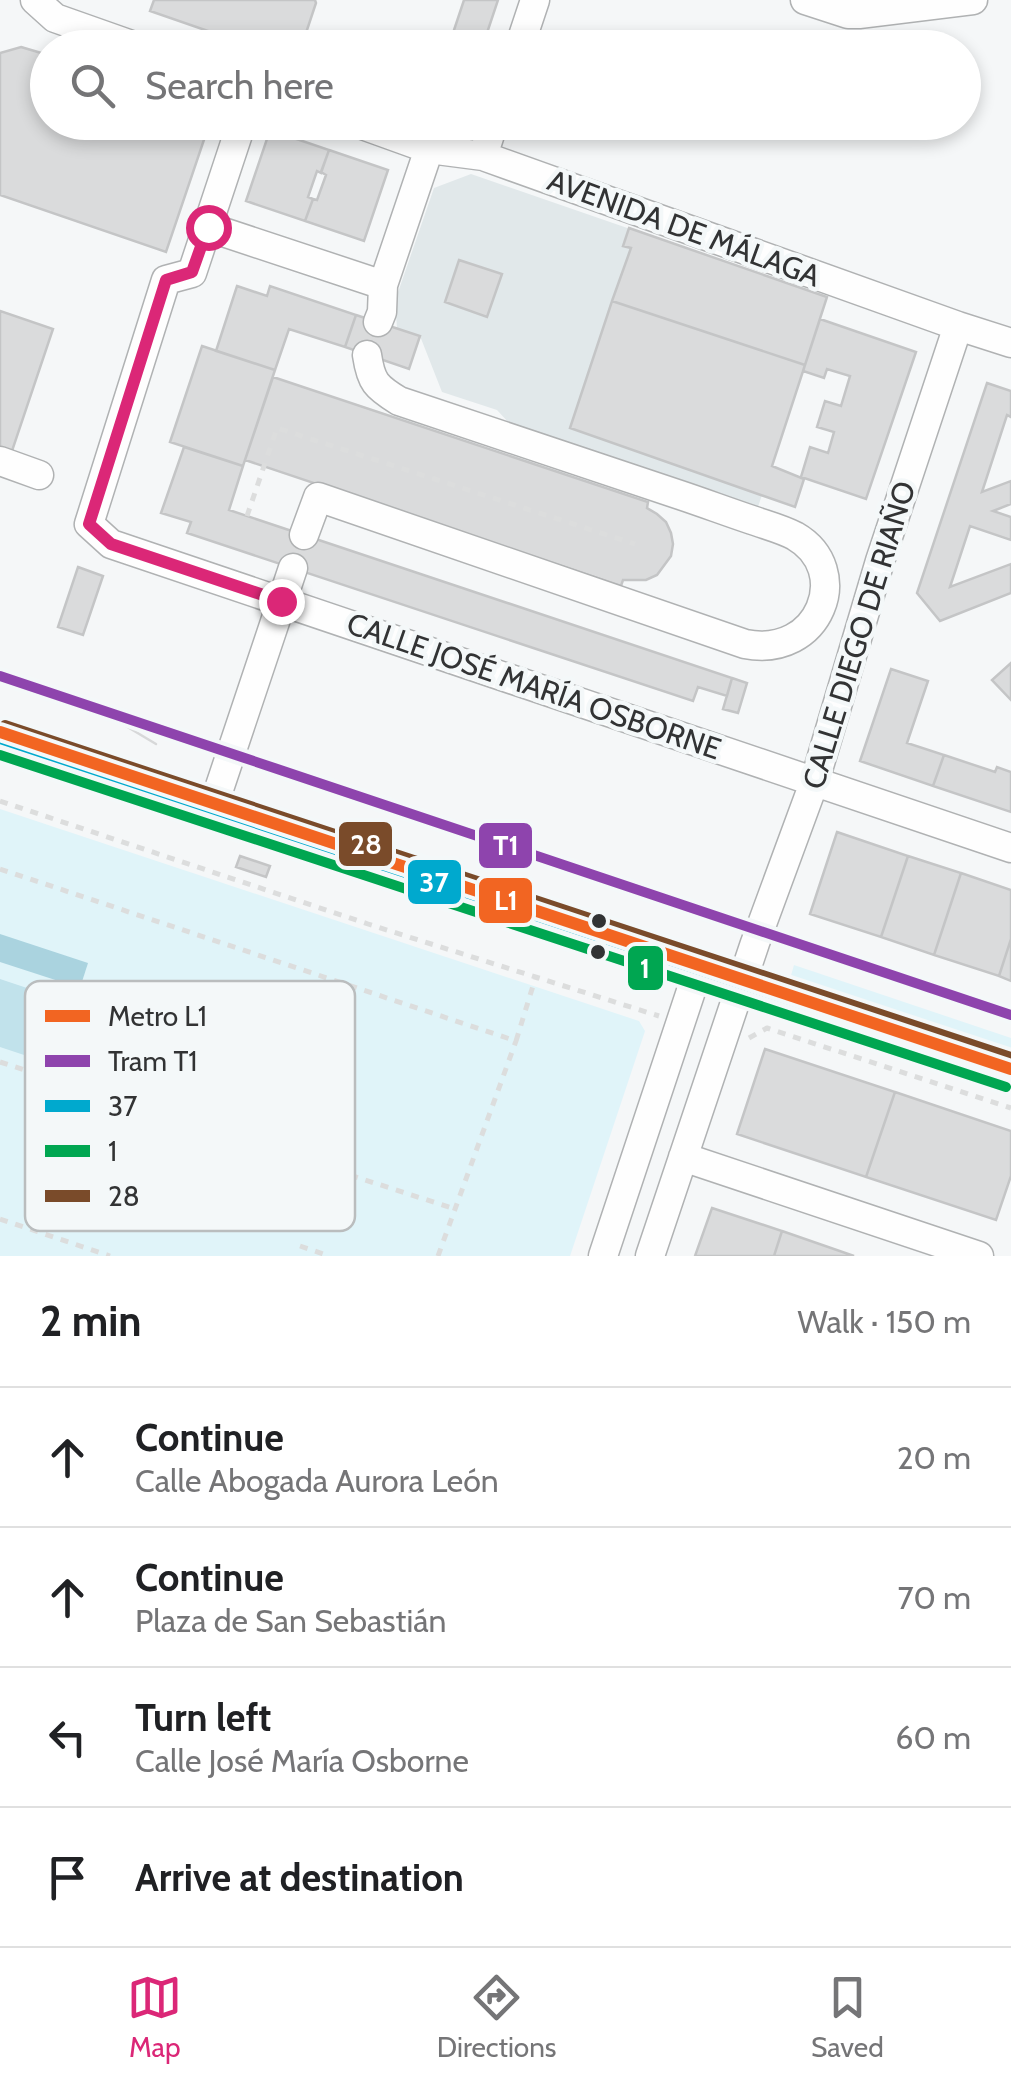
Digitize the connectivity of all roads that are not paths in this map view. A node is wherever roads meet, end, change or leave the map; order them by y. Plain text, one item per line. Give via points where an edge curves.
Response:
1 (35, 0) edge
2 (535, 0) edge
3 (972, 0) edge
4 (818, 2) edge
5 (89, 30) edge
6 (525, 30) edge
7 (236, 140) edge
8 (404, 140) edge
9 (488, 140) edge
10 (429, 149) junction
11 (483, 156) junction
12 (208, 227) junction
13 (383, 285) junction
14 (378, 322) dead end
15 (958, 326) junction
16 (1011, 343) edge
17 (367, 355) dead end
18 (0, 461) edge
19 (39, 475) dead end
20 (304, 536) dead end
21 (293, 568) dead end
22 (281, 601) junction
23 (0, 739) edge
24 (814, 780) junction
25 (212, 810) junction
26 (1011, 848) edge
27 (698, 970) junction
28 (741, 984) junction
29 (1011, 1074) edge
30 (683, 1157) junction
31 (603, 1256) edge
32 (650, 1256) edge
33 (979, 1256) edge

1 - 5 street via 55,18
2 - 6 street
3 - 4 street via 859,14
7 - 12 street
8 - 10 street, AVENIDA DE MÁLAGA
9 - 11 street
10 - 11 street, AVENIDA DE MÁLAGA
10 - 13 street
11 - 15 street, AVENIDA DE MÁLAGA
12 - 13 street
12 - 22 street, CALLE JOSÉ MARÍA OSBORNE via 192,272 166,280 89,524 111,544
13 - 14 street
15 - 16 street, AVENIDA DE MÁLAGA
15 - 24 street, CALLE DIEGO DE RIAÑO
17 - 20 street via 380,390 400,400 797,537 822,572 823,600 800,635 759,646 318,497
18 - 19 street
21 - 22 street
22 - 24 street, CALLE JOSÉ MARÍA OSBORNE
22 - 25 street
23 - 25 street
24 - 26 street, CALLE JOSÉ MARÍA OSBORNE
24 - 28 street, CALLE DIEGO DE RIAÑO
25 - 27 street
27 - 28 street
27 - 31 street
28 - 29 street
28 - 30 street
30 - 32 street
30 - 33 street

